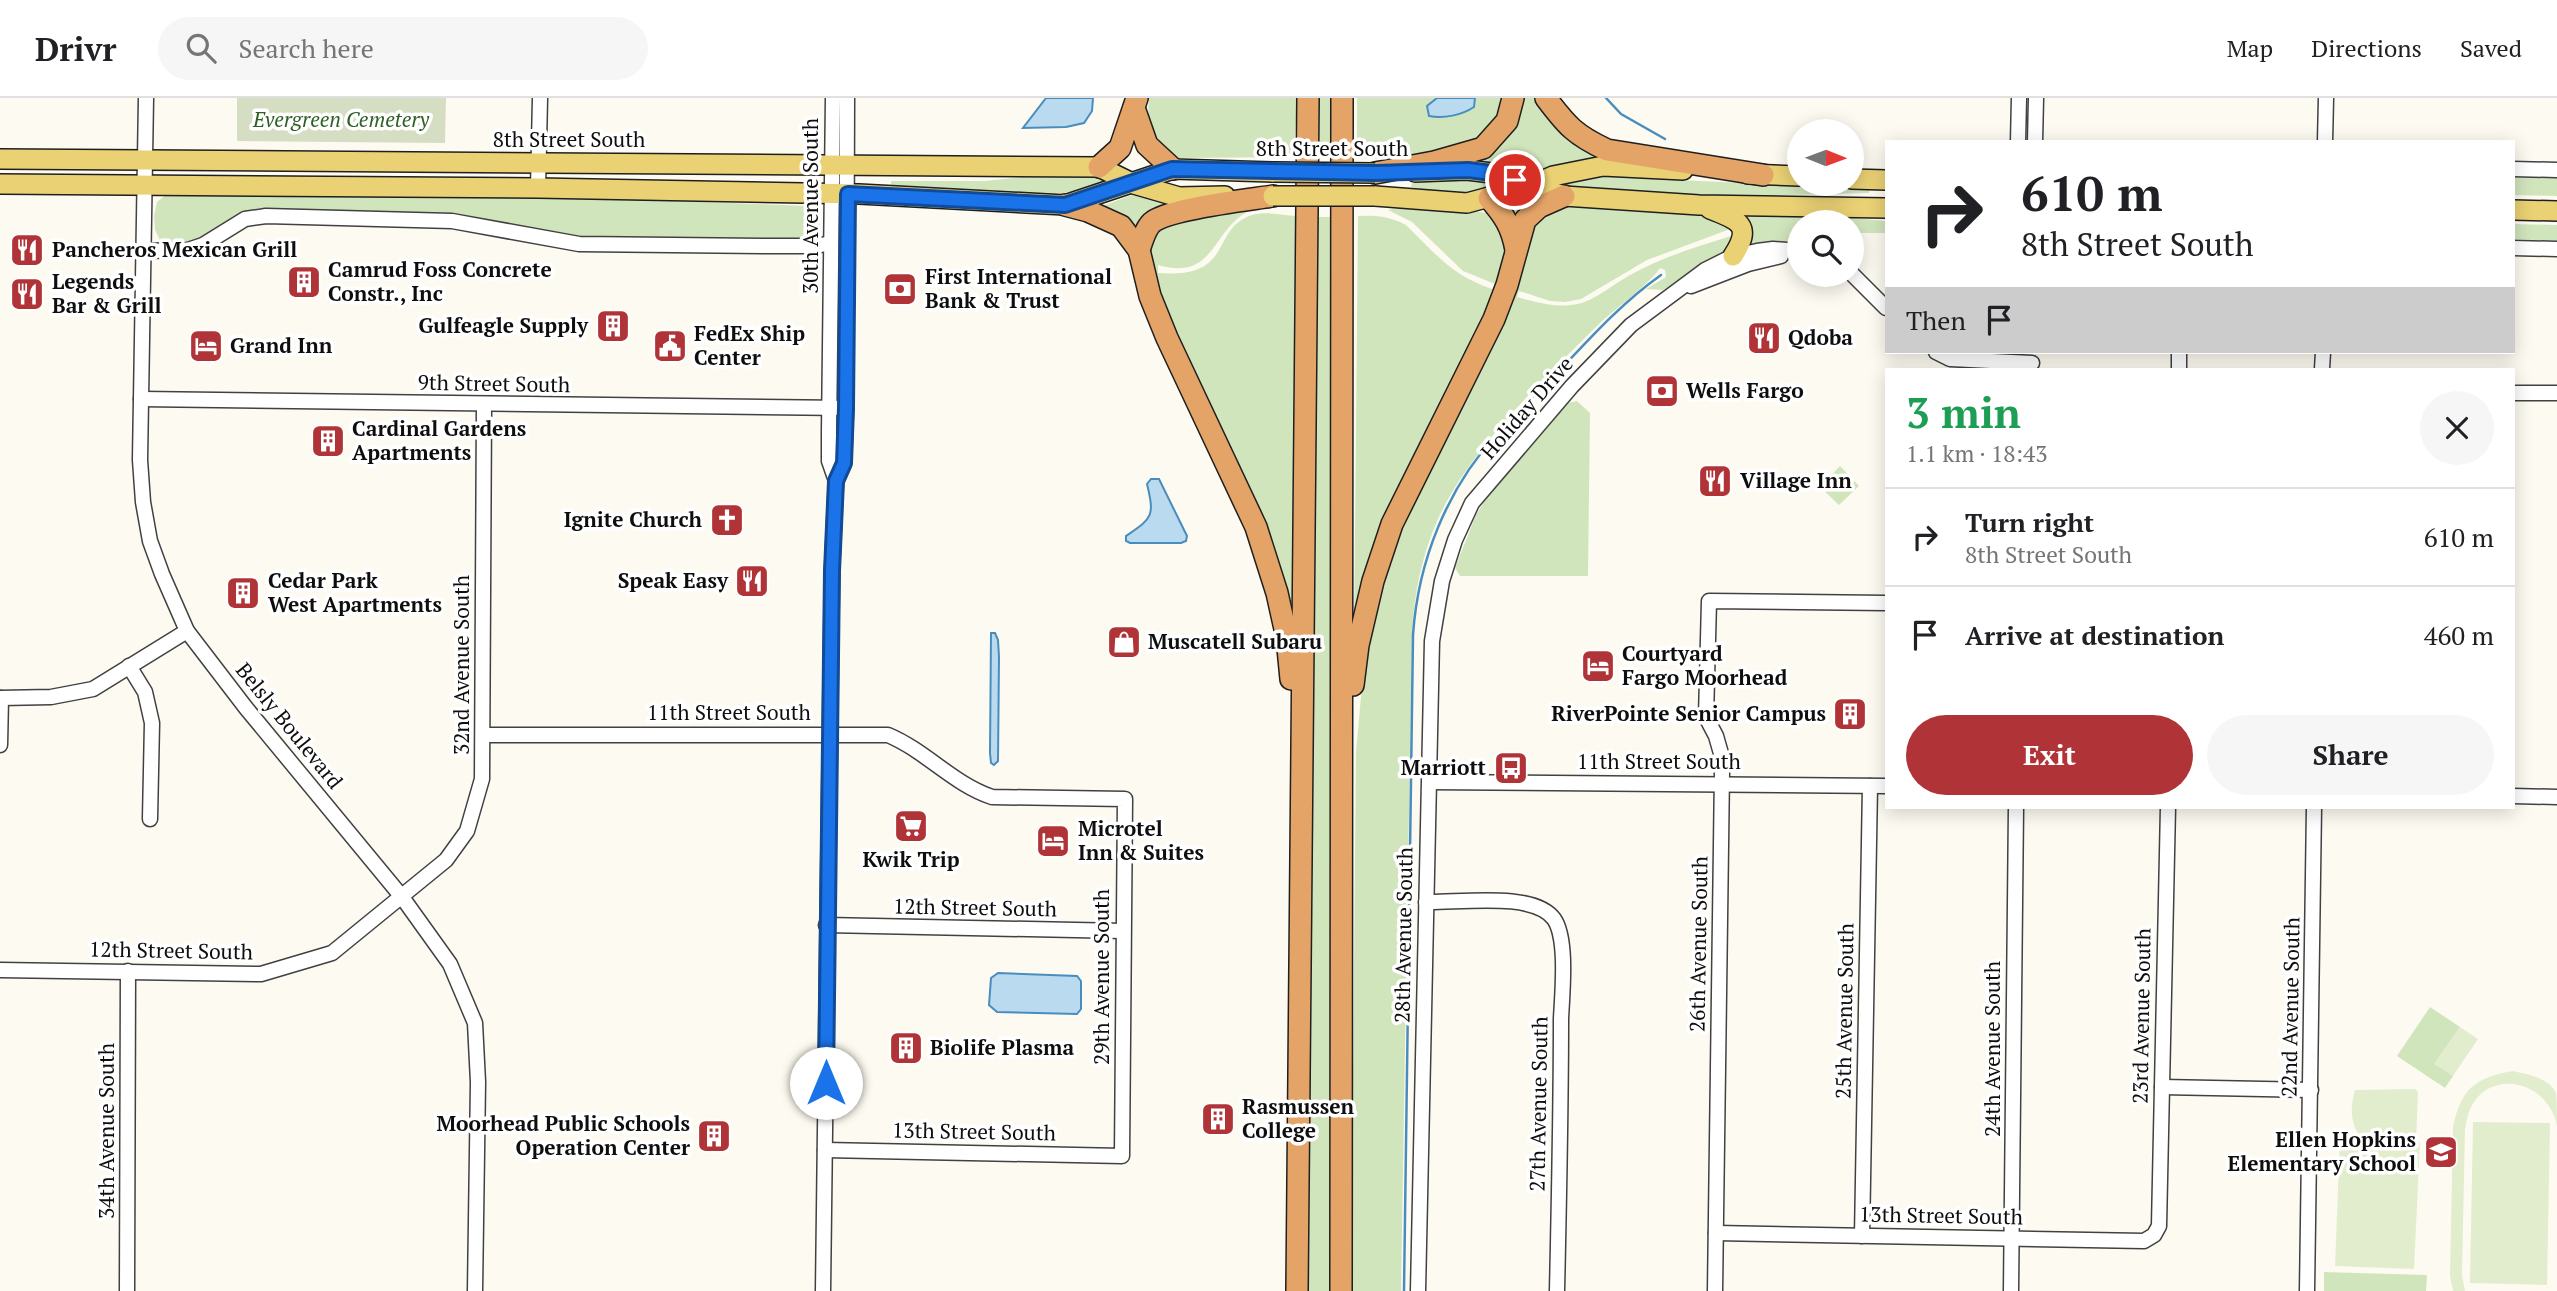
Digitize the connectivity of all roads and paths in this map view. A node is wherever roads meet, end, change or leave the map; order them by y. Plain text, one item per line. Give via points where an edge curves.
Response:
1 (146, 98) edge
2 (540, 98) edge
3 (833, 98) edge
4 (847, 98) edge
5 (1308, 98) edge
6 (1342, 98) edge
7 (1513, 98) edge
8 (1546, 98) edge
9 (2019, 98) edge
10 (2036, 98) edge
11 (2326, 98) edge
12 (1135, 103) edge
13 (2018, 140) edge
14 (2035, 140) edge
15 (2325, 140) edge
16 (0, 159) edge
17 (145, 160) junction
18 (538, 163) junction
19 (839, 164) junction
20 (1099, 167) junction
21 (1172, 169) junction
22 (2515, 169) edge
23 (2557, 170) edge
24 (1376, 173) junction
25 (1763, 175) junction
26 (1787, 176) edge
27 (1864, 179) edge
28 (1885, 180) edge
29 (0, 184) edge
30 (144, 184) junction
31 (1134, 184) junction
32 (1530, 186) junction
33 (538, 188) junction
34 (840, 194) junction
35 (1273, 196) junction
36 (1564, 196) junction
37 (1489, 198) junction
38 (1065, 205) junction
39 (1699, 205) junction
40 (1885, 208) edge
41 (2515, 210) edge
42 (2557, 211) edge
43 (831, 243) junction
44 (2515, 248) edge
45 (2557, 249) edge
46 (1139, 250) junction
47 (1516, 250) junction
48 (144, 251) junction
49 (1787, 251) edge
50 (1733, 256) junction
51 (1787, 256) edge
52 (1864, 284) edge
53 (1680, 290) junction
54 (1885, 307) edge
55 (1940, 354) edge
56 (2013, 361) edge
57 (2032, 361) edge
58 (2515, 393) edge
59 (2557, 393) edge
60 (141, 399) junction
61 (484, 405) junction
62 (846, 408) junction
63 (830, 409) junction
64 (836, 481) junction
65 (1441, 582) joint
66 (1885, 603) edge
67 (187, 631) junction
68 (128, 666) junction
69 (0, 698) edge
70 (831, 734) junction
71 (483, 735) junction
72 (0, 745) edge
73 (1341, 746) junction
74 (1430, 782) junction
75 (1722, 783) junction
76 (1870, 786) junction
77 (1885, 786) edge
78 (2515, 796) edge
79 (2557, 797) edge
80 (1125, 799) joint
81 (2016, 809) edge
82 (2168, 809) edge
83 (2314, 809) edge
84 (1302, 818) junction
85 (150, 819) dead end
86 (402, 897) junction
87 (1426, 902) junction
88 (827, 925) junction
89 (1123, 931) junction
90 (0, 970) edge
91 (128, 971) junction
92 (2162, 1087) junction
93 (2311, 1090) junction
94 (825, 1150) junction
95 (1122, 1156) joint
96 (2159, 1226) joint
97 (1716, 1233) junction
98 (1862, 1236) junction
99 (2012, 1238) junction
100 (127, 1291) edge
101 (475, 1291) edge
102 (823, 1291) edge
103 (1297, 1291) edge
104 (1341, 1291) edge
105 (1418, 1291) edge
106 (1557, 1291) edge
107 (1715, 1291) edge
108 (2011, 1291) edge
109 (2307, 1291) edge

1 - 17 street, Belsly Boulevard
2 - 18 street
3 - 19 street, 30th Avenue South
4 - 19 street, 30th Avenue South
5 - 84 highway
6 - 73 highway
7 - 24 highway via 1507,121 1483,148
8 - 25 highway via 1568,128 1607,150
9 - 13 street
10 - 14 street
11 - 15 street
12 - 20 highway via 1120,148
12 - 21 highway via 1147,145
16 - 17 main road, 8th Street South
17 - 18 main road, 8th Street South
17 - 30 street, Belsly Boulevard
18 - 19 main road, 8th Street South
18 - 33 street
19 - 20 main road, 8th Street South
19 - 34 street, 30th Avenue South
20 - 31 main road, 8th Street South
21 - 24 main road, 8th Street South, bridge
21 - 31 main road, 8th Street South
22 - 23 street
24 - 32 main road, 8th Street South via 1468,170 1500,174
25 - 26 main road, 8th Street South
25 - 32 main road, 8th Street South via 1603,166 1553,176
27 - 28 main road
29 - 30 main road, 8th Street South
30 - 33 main road, 8th Street South
30 - 48 street, Belsly Boulevard
31 - 35 main road, 8th Street South via 1179,197
31 - 38 main road, 8th Street South
32 - 36 main road, 8th Street South
32 - 37 main road, 8th Street South
33 - 34 main road, 8th Street South
34 - 38 main road, 8th Street South
34 - 43 street, 30th Avenue South
34 - 62 street, 30th Avenue South
35 - 37 main road, 8th Street South, bridge via 1375,196 1466,203
35 - 46 highway via 1153,222
36 - 39 main road, 8th Street South
36 - 47 highway via 1539,206 1525,220
37 - 47 highway via 1512,230
38 - 46 highway via 1121,226
39 - 40 main road, 8th Street South
39 - 50 main road via 1738,223 1743,240
41 - 42 main road
43 - 48 street via 579,244 452,221 266,216 245,219 188,250
43 - 63 street, 30th Avenue South
44 - 45 street
46 - 84 highway via 1150,296 1256,527 1277,593 1287,638
47 - 73 highway via 1494,319 1392,524 1358,645
48 - 60 street, Belsly Boulevard
49 - 50 street, Holiday Drive
50 - 53 street, Holiday Drive
51 - 53 street, Holiday Drive via 1748,264
52 - 54 street
53 - 65 street, Holiday Drive via 1622,334 1472,503
55 - 56 street via 1950,359
56 - 57 street
58 - 59 street
60 - 61 street, 9th Street South
60 - 67 street, Belsly Boulevard via 143,502 162,574
61 - 63 street, 9th Street South
61 - 71 street, 32nd Avenue South
62 - 63 street, 9th Street South
62 - 64 street, 30th Avenue South via 844,463
63 - 64 street, 30th Avenue South via 829,461
64 - 70 street, 30th Avenue South
65 - 74 street, 28th Avenue South via 1432,641
66 - 75 street, 26th Avenue South via 1709,601 1706,717 1722,757
67 - 68 street
67 - 86 street, Belsly Boulevard
68 - 69 street via 93,689 72,695
68 - 85 street via 145,692 152,723
69 - 72 street
70 - 71 street, 11th Street South
70 - 80 street, 11th Street South via 888,735 974,791 992,797
70 - 88 street, 30th Avenue South
71 - 86 street, 32nd Avenue South via 482,779 467,831 446,860
73 - 104 highway
74 - 75 street, 11th Street South
74 - 87 street, 28th Avenue South
75 - 76 street, 11th Street South
75 - 97 street, 26th Avenue South
76 - 77 street, 11th Street South
76 - 98 street, 25th Avenue South
78 - 79 street
80 - 89 street, 29th Avenue South
81 - 99 street, 24th Avenue South
82 - 92 street, 23rd Avenue South
83 - 93 street, 22nd Avenue South
84 - 103 highway
86 - 91 street, 12th Street South via 332,953 261,974
86 - 101 street, Belsly Boulevard via 450,964 475,1023
87 - 105 street, 28th Avenue South
87 - 106 street, 27th Avenue South via 1521,901 1554,919 1560,934
88 - 89 street, 12th Street South
88 - 94 street, 30th Avenue South
89 - 95 street, 29th Avenue South
90 - 91 street, 12th Street South
91 - 100 street, 34th Avenue South
92 - 93 street
92 - 96 street, 23rd Avenue South
93 - 109 street, 22nd Avenue South
94 - 95 street, 13th Street South
94 - 102 street, 30th Avenue South
96 - 99 street, 13th Street South via 2144,1241
97 - 98 street, 13th Street South
97 - 107 street, 26th Avenue South
98 - 99 street, 13th Street South
99 - 108 street, 24th Avenue South

